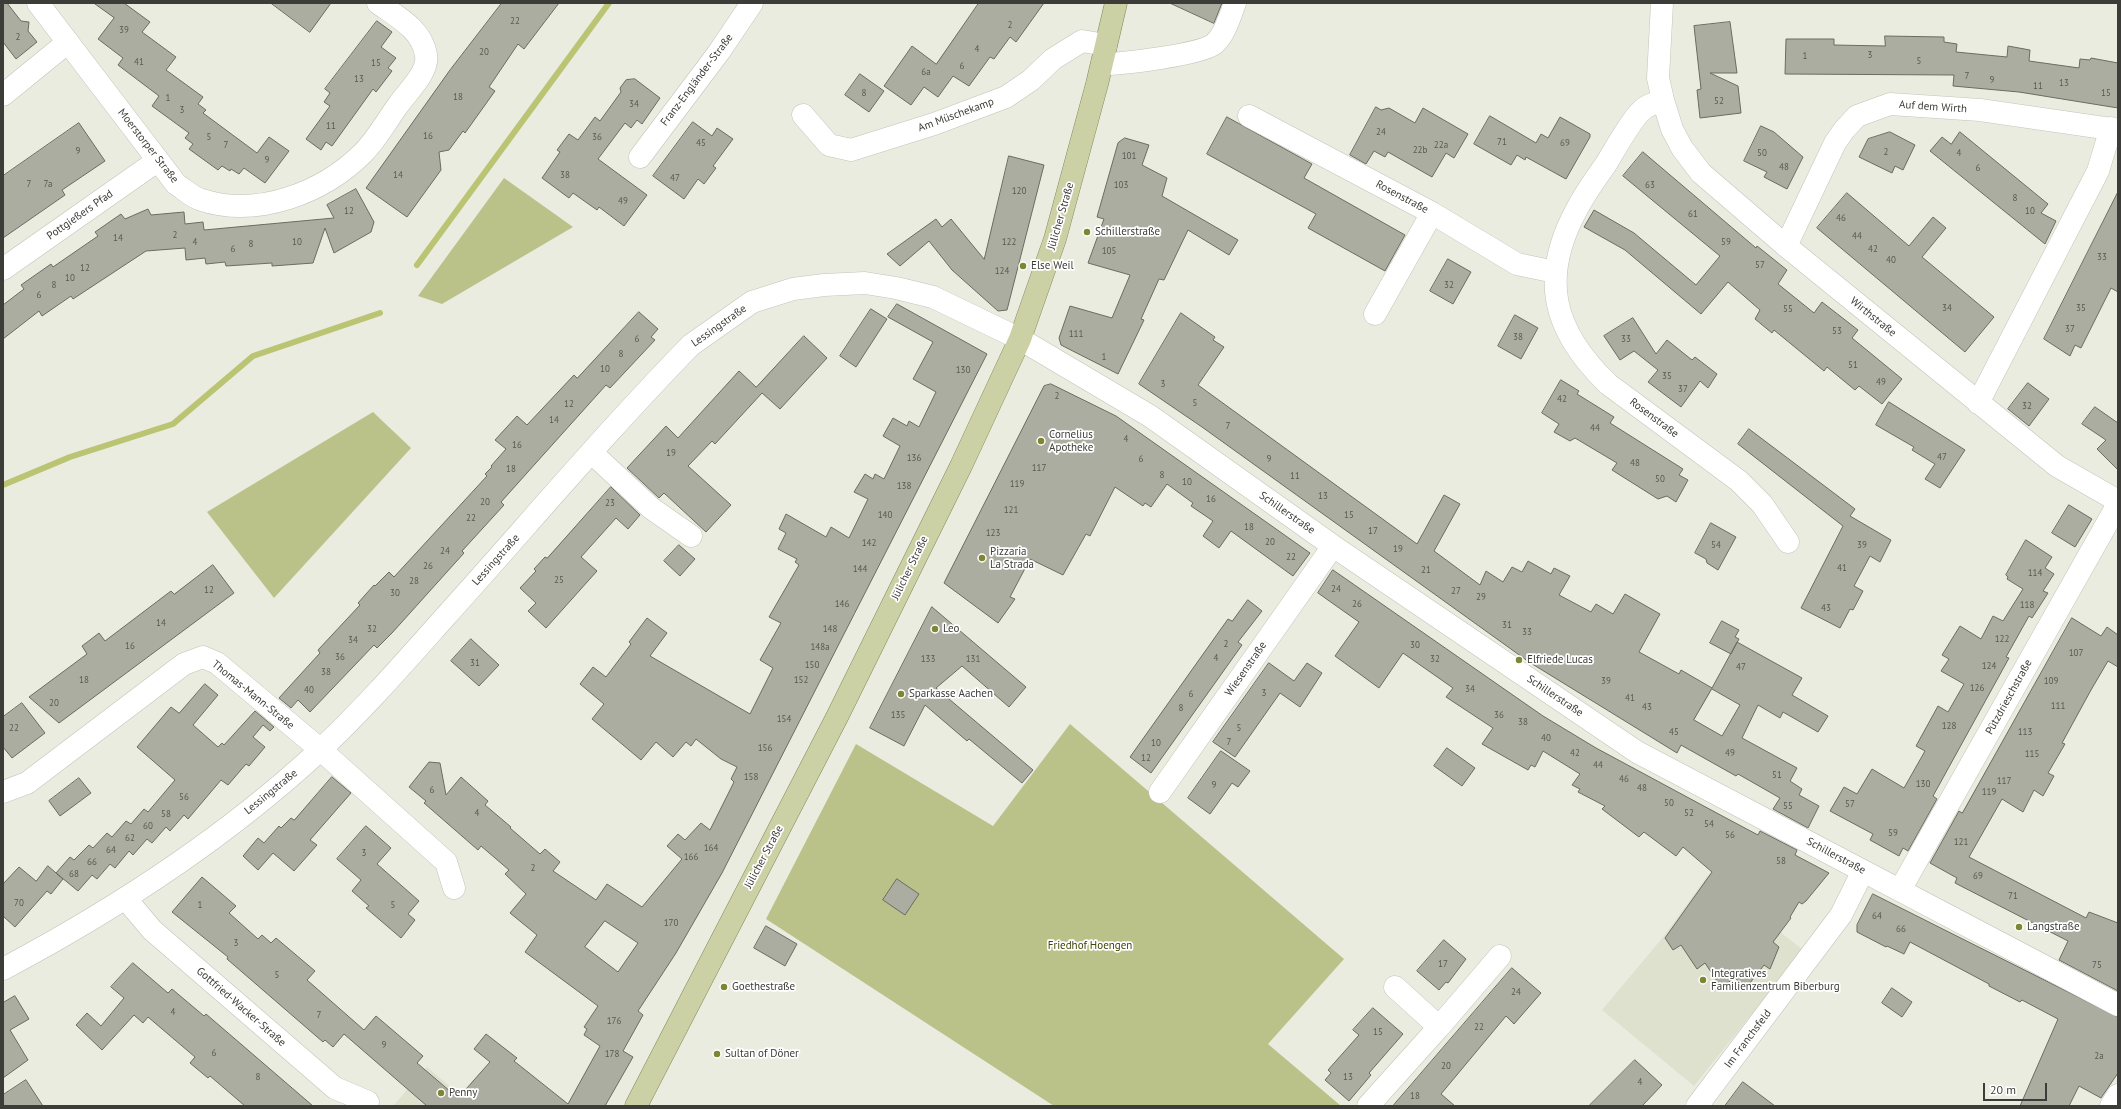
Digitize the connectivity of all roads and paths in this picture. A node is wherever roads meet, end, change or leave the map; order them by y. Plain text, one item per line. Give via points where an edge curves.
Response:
1 (38, 3) edge
2 (378, 3) edge
3 (752, 3) edge
4 (1116, 3) edge
5 (1235, 3) edge
6 (1662, 3) edge
7 (68, 42) junction
8 (1104, 54) junction
9 (3, 95) edge
10 (1662, 100) junction
11 (803, 115) dead end
12 (1249, 116) dead end
13 (2114, 129) edge
14 (640, 157) dead end
15 (157, 161) junction
16 (1432, 213) junction
17 (1786, 246) junction
18 (3, 269) edge
19 (1555, 272) junction
20 (1375, 314) dead end
21 (1020, 339) junction
22 (1978, 403) junction
23 (592, 453) junction
24 (2118, 502) edge
25 (691, 536) dead end
26 (1788, 542) dead end
27 (1333, 546) junction
28 (321, 750) junction
29 (3, 792) edge
30 (1160, 792) dead end
31 (1863, 871) junction
32 (454, 888) dead end
33 (1900, 890) junction
34 (126, 899) junction
35 (1500, 956) dead end
36 (3, 970) edge
37 (1395, 987) dead end
38 (2118, 1005) edge
39 (1439, 1026) junction
40 (2118, 1094) edge
41 (368, 1102) dead end
42 (636, 1106) edge
43 (1368, 1106) edge
44 (1697, 1106) edge
45 (2111, 1106) edge

1 - 7 street, Moerstorper Straße
2 - 15 street, Moerstorper Straße via 409,26 420,38 426,56 425,66 364,152 346,169 317,186 287,199 255,206 228,206 200,200 176,184
3 - 14 street, Franz-Engländer-Straße via 719,52
4 - 8 main road, Jülicher Straße
5 - 8 street, Am Müschekamp via 1224,31 1214,44 1197,51 1128,64
6 - 10 street via 1658,78
7 - 9 street
7 - 15 street, Moerstorper Straße
8 - 11 street, Am Müschekamp via 1082,41 1053,59 1031,80 1006,97 934,124 851,150 830,145
8 - 21 main road, Jülicher Straße via 1055,239
10 - 17 street, Wirthstraße via 1682,148 1701,173
10 - 19 street, Rosenstraße via 1644,108 1631,124 1578,207 1566,233
12 - 16 street, Rosenstraße
13 - 17 street, Auf dem Wirth via 1980,110 1908,104 1890,104 1875,108 1857,116 1844,130
13 - 22 street, Auf dem Wirth via 2098,171
15 - 18 street, Pottgießers Pfad
16 - 19 street, Rosenstraße via 1517,264
16 - 20 street
17 - 22 street, Wirthstraße
19 - 26 street, Rosenstraße via 1556,300 1564,326 1590,367 1608,384 1738,481 1762,504
21 - 23 street, Lessingstraße via 933,297 896,288 865,283 824,285 772,294 752,302 691,345
21 - 27 street, Schillerstraße via 1150,416
21 - 42 main road, Jülicher Straße via 961,466 837,717
22 - 24 street, Wirthstraße via 2057,466
23 - 25 street via 650,508
23 - 28 street, Lessingstraße via 390,679
24 - 33 street, Pützdrieschstraße
27 - 30 street, Wiesenstraße
27 - 31 street, Schillerstraße via 1637,752
28 - 29 street, Thomas-Mann-Straße via 217,663 203,657 184,664 27,783
28 - 32 street, Thomas-Mann-Straße via 446,862
28 - 34 street, Lessingstraße via 280,786 199,849
31 - 33 street, Schillerstraße
31 - 44 street, Im Franchsfeld via 1841,915
33 - 38 street, Schillerstraße
34 - 36 street, Lessingstraße
34 - 41 street, Gottfried-Wacker-Straße via 152,930 335,1088
35 - 39 street
37 - 39 street
39 - 43 street
40 - 45 street

